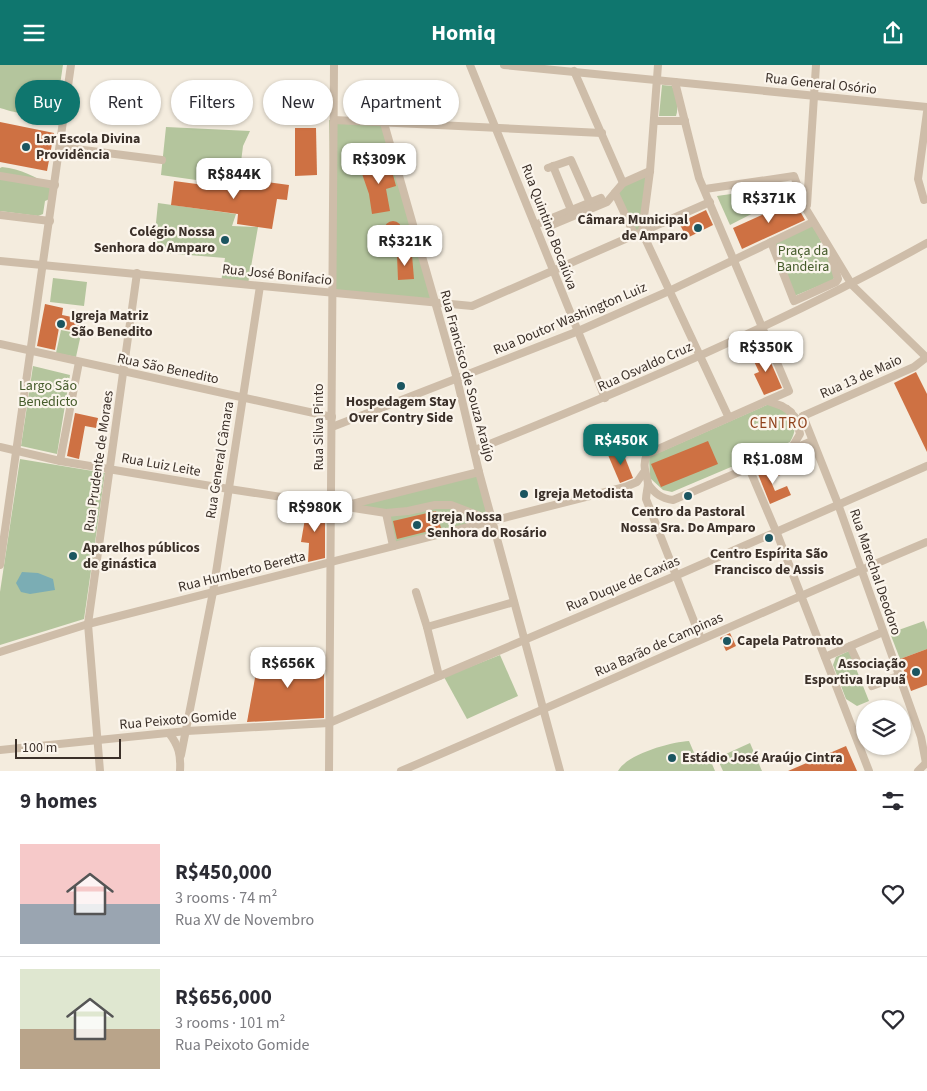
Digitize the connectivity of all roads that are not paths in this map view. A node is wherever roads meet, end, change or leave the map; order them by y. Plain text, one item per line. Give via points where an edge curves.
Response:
1 (71, 65) edge
2 (334, 65) edge
3 (470, 65) edge
4 (504, 65) edge
5 (658, 65) edge
6 (816, 65) edge
7 (574, 71) junction
8 (657, 81) junction
9 (675, 82) junction
10 (814, 96) junction
11 (927, 107) edge
12 (927, 112) edge
13 (334, 120) junction
14 (343, 121) edge
15 (654, 121) junction
16 (685, 121) junction
17 (385, 125) edge
18 (421, 125) edge
19 (496, 129) junction
20 (602, 133) junction
21 (60, 147) junction
22 (162, 161) dead end
23 (650, 171) junction
24 (0, 176) edge
25 (623, 183) junction
26 (55, 185) junction
27 (705, 189) junction
28 (615, 193) junction
29 (924, 200) dead end
30 (710, 201) junction
31 (590, 203) junction
32 (806, 209) junction
33 (571, 210) junction
34 (0, 215) edge
35 (50, 221) junction
36 (813, 222) junction
37 (535, 225) junction
38 (547, 227) dead end
39 (638, 234) junction
40 (771, 242) junction
41 (927, 243) edge
42 (830, 250) junction
43 (734, 260) junction
44 (0, 261) edge
45 (44, 265) junction
46 (552, 272) junction
47 (138, 273) junction
48 (852, 285) junction
49 (260, 286) junction
50 (669, 291) junction
51 (333, 293) junction
52 (435, 301) junction
53 (763, 327) junction
54 (576, 332) junction
55 (0, 344) edge
56 (32, 350) junction
57 (700, 357) junction
58 (927, 359) edge
59 (79, 362) junction
60 (124, 372) junction
61 (457, 379) junction
62 (243, 397) junction
63 (605, 398) junction
64 (767, 401) junction
65 (787, 409) junction
66 (802, 416) junction
67 (332, 417) junction
68 (729, 418) junction
69 (332, 427) junction
70 (812, 441) junction
71 (0, 447) edge
72 (475, 450) junction
73 (17, 451) junction
74 (790, 451) junction
75 (60, 461) junction
76 (927, 466) edge
77 (749, 468) junction
78 (112, 470) junction
79 (479, 472) junction
80 (644, 472) junction
81 (648, 484) junction
82 (228, 489) junction
83 (838, 504) junction
84 (331, 505) junction
85 (340, 507) junction
86 (386, 513) junction
87 (492, 521) junction
88 (776, 531) junction
89 (927, 542) edge
90 (393, 546) junction
91 (331, 563) junction
92 (0, 565) edge
93 (861, 569) junction
94 (674, 576) junction
95 (213, 592) junction
96 (416, 592) dead end
97 (800, 595) junction
98 (514, 602) junction
99 (88, 624) junction
100 (427, 627) junction
101 (883, 632) junction
102 (701, 639) junction
103 (523, 640) junction
104 (850, 646) junction
105 (0, 652) edge
106 (825, 657) junction
107 (857, 661) dead end
108 (439, 676) junction
109 (898, 676) junction
110 (872, 686) dead end
111 (543, 710) junction
112 (328, 723) junction
113 (187, 731) junction
114 (169, 733) junction
115 (924, 739) edge
116 (97, 740) junction
117 (0, 750) edge
118 (181, 755) junction
119 (927, 762) edge
120 (100, 771) edge
121 (180, 771) edge
122 (329, 771) edge
123 (401, 771) edge
124 (560, 771) edge
125 (868, 771) edge
126 (918, 771) edge

1 - 21 street
2 - 13 street, Rua Silva Pinto
3 - 19 street, Rua Quintino Bocaiúva
4 - 7 street, Rua General Osório
5 - 8 street
6 - 10 street
7 - 8 street, Rua General Osório
7 - 20 street
8 - 9 street, Rua General Osório
8 - 15 street
9 - 10 street, Rua General Osório
9 - 16 street
10 - 11 street, Rua General Osório
10 - 32 street
12 - 29 street via 918,179
13 - 14 street
13 - 51 street, Rua Silva Pinto
15 - 16 street
15 - 23 street
16 - 27 street via 699,178
17 - 52 street, Rua Francisco de Souza Araújo
18 - 19 street
19 - 20 street
19 - 37 street, Rua Quintino Bocaiúva
20 - 25 street
21 - 22 street
21 - 26 street
23 - 25 street
23 - 39 street
24 - 26 street
25 - 28 street
26 - 35 street
27 - 30 street
27 - 32 street via 794,175
28 - 31 street
28 - 38 street via 607,201
28 - 39 street
30 - 39 street, Rua José Bonifacio
30 - 43 street
31 - 33 street
31 - 33 street via 571,160 551,167
32 - 36 street
33 - 37 street
34 - 35 street
35 - 45 street
36 - 40 street, Rua Doutor Washington Luiz
36 - 42 street
37 - 46 street, Rua Quintino Bocaiúva
39 - 46 street, Rua José Bonifacio
39 - 50 street
40 - 42 street via 794,301 836,282 838,279
40 - 43 street, Rua Doutor Washington Luiz
41 - 48 street, Rua Osvaldo Cruz
42 - 48 street
43 - 50 street, Rua Doutor Washington Luiz
43 - 53 street
44 - 45 street, Rua José Bonifacio
45 - 47 street, Rua José Bonifacio
45 - 56 street
46 - 52 street, Rua José Bonifacio via 472,306
46 - 54 street, Rua Quintino Bocaiúva
47 - 49 street, Rua José Bonifacio
47 - 60 street, Rua Prudente de Moraes
48 - 53 street, Rua Osvaldo Cruz
48 - 58 street
49 - 51 street, Rua José Bonifacio
49 - 62 street, Rua General Câmara
50 - 54 street, Rua Doutor Washington Luiz
50 - 57 street
51 - 52 street, Rua José Bonifacio
51 - 67 street, Rua Silva Pinto
52 - 61 street, Rua Francisco de Souza Araújo
53 - 57 street, Rua Osvaldo Cruz
53 - 64 street via 790,391
54 - 61 street, Rua Doutor Washington Luiz
54 - 63 street, Rua Quintino Bocaiúva
55 - 56 street, Rua São Benedito
56 - 59 street, Rua São Benedito
56 - 73 street
57 - 63 street, Rua Osvaldo Cruz
57 - 68 street
58 - 66 street, Rua 13 de Maio
59 - 60 street, Rua São Benedito
59 - 75 street
60 - 62 street, Rua São Benedito
60 - 78 street, Rua Prudente de Moraes
61 - 69 street, Rua Doutor Washington Luiz
61 - 72 street, Rua Francisco de Souza Araújo
62 - 67 street, Rua São Benedito
62 - 82 street, Rua General Câmara
63 - 72 street, Rua Osvaldo Cruz
64 - 65 street
64 - 68 street
65 - 66 street
65 - 74 street via 796,418 800,434
66 - 70 street, Rua Marechal Deodoro
67 - 69 street, Rua Silva Pinto
68 - 80 street via 647,455
69 - 84 street, Rua Silva Pinto
70 - 74 street
70 - 83 street, Rua Marechal Deodoro
71 - 73 street, Rua Luiz Leite
72 - 79 street, Rua Francisco de Souza Araújo
73 - 75 street, Rua Luiz Leite
73 - 92 street
74 - 77 street
75 - 78 street, Rua Luiz Leite
76 - 83 street, Rua Duque de Caxias
77 - 81 street via 673,500 654,493
77 - 88 street
78 - 82 street, Rua Luiz Leite
78 - 99 street, Rua Prudente de Moraes
79 - 85 street
79 - 87 street, Rua Francisco de Souza Araújo
80 - 81 street
80 - 87 street, Rua Humberto Beretta via 637,482 625,487
81 - 94 street via 646,499
82 - 84 street, Rua Luiz Leite
82 - 95 street, Rua General Câmara
83 - 88 street, Rua Duque de Caxias
83 - 93 street, Rua Marechal Deodoro
84 - 85 street, Rua Luiz Leite
84 - 91 street, Rua Silva Pinto
85 - 86 street, Rua Luiz Leite
86 - 87 street, Rua Luiz Leite via 451,505
86 - 90 street
87 - 90 street, Rua Humberto Beretta
87 - 98 street, Rua Francisco de Souza Araújo
88 - 94 street, Rua Duque de Caxias
88 - 97 street
89 - 93 street, Rua Barão de Campinas
90 - 91 street, Rua Humberto Beretta
91 - 95 street, Rua Humberto Beretta
91 - 112 street, Rua Silva Pinto
93 - 97 street, Rua Barão de Campinas
93 - 101 street, Rua Marechal Deodoro
94 - 102 street
94 - 103 street, Rua Duque de Caxias
95 - 99 street, Rua Humberto Beretta
95 - 113 street, Rua General Câmara
96 - 100 street
97 - 102 street, Rua Barão de Campinas
97 - 106 street
98 - 100 street
98 - 103 street, Rua Francisco de Souza Araújo
99 - 105 street, Rua Humberto Beretta
99 - 116 street, Rua Prudente de Moraes
100 - 108 street
101 - 104 street
101 - 109 street, Rua Marechal Deodoro
102 - 111 street, Rua Barão de Campinas
103 - 108 street, Rua Duque de Caxias
103 - 111 street, Rua Francisco de Souza Araújo
104 - 106 street
104 - 107 street
106 - 125 street
108 - 112 street, Rua Duque de Caxias
109 - 110 street
109 - 115 street, Rua Marechal Deodoro
111 - 123 street, Rua Barão de Campinas
111 - 124 street, Rua Francisco de Souza Araújo
112 - 113 street, Rua Peixoto Gomide
112 - 122 street, Rua Silva Pinto
113 - 114 street, Rua Peixoto Gomide
113 - 118 street, Rua General Câmara
114 - 116 street, Rua Peixoto Gomide
114 - 118 street
115 - 119 street, Rua Marechal Deodoro
116 - 117 street, Rua Peixoto Gomide
116 - 120 street, Rua Prudente de Moraes
118 - 121 street, Rua General Câmara
119 - 126 street

